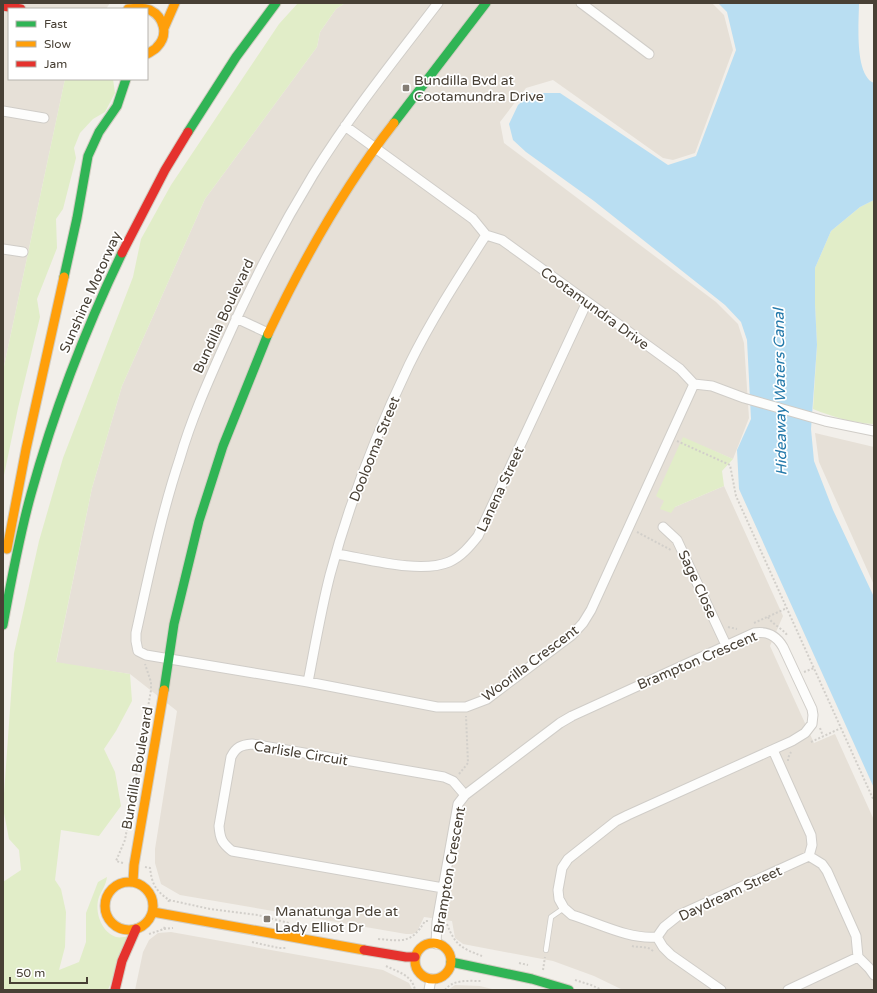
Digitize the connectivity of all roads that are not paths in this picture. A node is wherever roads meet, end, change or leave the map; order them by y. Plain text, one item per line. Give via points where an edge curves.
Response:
1 (175, 3) edge
2 (276, 3) edge
3 (438, 3) edge
4 (486, 3) edge
5 (581, 3) edge
6 (3, 6) edge
7 (134, 6) edge
8 (15, 8) edge
9 (164, 28) junction
10 (148, 54) edge
11 (649, 54) dead end
12 (126, 80) edge
13 (3, 111) edge
14 (44, 118) dead end
15 (345, 126) junction
16 (374, 148) junction
17 (486, 235) junction
18 (3, 249) edge
19 (23, 252) dead end
20 (587, 302) junction
21 (236, 318) junction
22 (268, 334) junction
23 (694, 384) junction
24 (874, 431) edge
25 (663, 527) dead end
26 (337, 554) junction
27 (5, 561) dead end
28 (3, 585) edge
29 (8, 596) junction
30 (3, 625) edge
31 (726, 645) junction
32 (170, 659) junction
33 (308, 682) junction
34 (773, 750) junction
35 (465, 795) junction
36 (809, 856) junction
37 (132, 882) junction
38 (443, 888) junction
39 (564, 908) junction
40 (153, 912) junction
41 (136, 929) junction
42 (657, 937) junction
43 (436, 944) junction
44 (546, 950) road end
45 (858, 957) junction
46 (415, 958) junction
47 (451, 962) junction
48 (874, 975) edge
49 (431, 979) junction
50 (115, 990) edge
51 (429, 990) edge
52 (569, 990) edge
53 (722, 990) edge
54 (788, 990) edge

1 - 9 main road
2 - 29 main road, Sunshine Motorway via 196,118 162,174 110,276 84,337 50,430 25,517
3 - 15 street, Bundilla Boulevard
4 - 16 main road, Bundilla Boulevard
5 - 11 street
6 - 8 main road
7 - 9 main road via 144,6 158,14
9 - 10 main road via 161,44 155,51
12 - 27 main road via 117,106 92,145 85,169 77,218 24,456
13 - 14 street
15 - 16 street
15 - 21 street, Bundilla Boulevard via 271,247
16 - 17 street via 473,219
16 - 22 main road, Bundilla Boulevard via 328,221
17 - 20 street, Cootamundra Drive via 502,240
17 - 26 street, Doolooma Street via 448,294 409,364 356,492
18 - 19 street
20 - 23 street, Cootamundra Drive via 680,369
20 - 26 street, Lanena Street via 478,536 466,550 449,562 429,567 412,567
21 - 22 street
21 - 32 street, Bundilla Boulevard via 208,382 180,457 156,540 136,634 138,651 142,654
22 - 32 main road, Bundilla Boulevard via 223,446 199,521 174,624
23 - 24 street via 712,386 825,421
23 - 33 street, Woorilla Crescent via 591,610 572,635 487,699 466,707 437,706
25 - 31 street, Sage Close via 677,540
26 - 33 street, Doolooma Street via 330,575
28 - 29 main road
29 - 30 main road, Sunshine Motorway
31 - 34 street, Brampton Crescent via 754,633 764,632 779,639 784,646 812,709 812,724 805,733
31 - 35 street, Brampton Crescent via 572,716
32 - 33 street, Woorilla Crescent
32 - 37 main road, Bundilla Boulevard
34 - 36 street via 811,835
34 - 39 street, Brampton Crescent via 616,821 568,859 562,868 558,890
35 - 38 street, Brampton Crescent via 458,804
35 - 38 street, Carlisle Circuit via 453,781 444,777 327,756 252,744 243,745 235,750 231,757 219,835 232,851
36 - 42 street, Daydream Street via 679,915 664,927
36 - 45 street via 822,864 827,871 856,936
37 - 40 main road via 141,885 152,897
37 - 41 main road via 124,882 109,892 105,910 113,925 120,929
38 - 43 street, Brampton Crescent
39 - 42 street via 572,914 634,936
39 - 44 lane via 551,917
40 - 41 main road via 144,926
40 - 46 main road
41 - 50 main road via 122,961
42 - 53 street via 671,955
43 - 46 main road via 427,944
43 - 47 main road via 444,947
45 - 48 street
45 - 54 street
46 - 49 main road via 420,974
47 - 49 main road via 442,977
47 - 52 main road via 532,979
49 - 51 street

